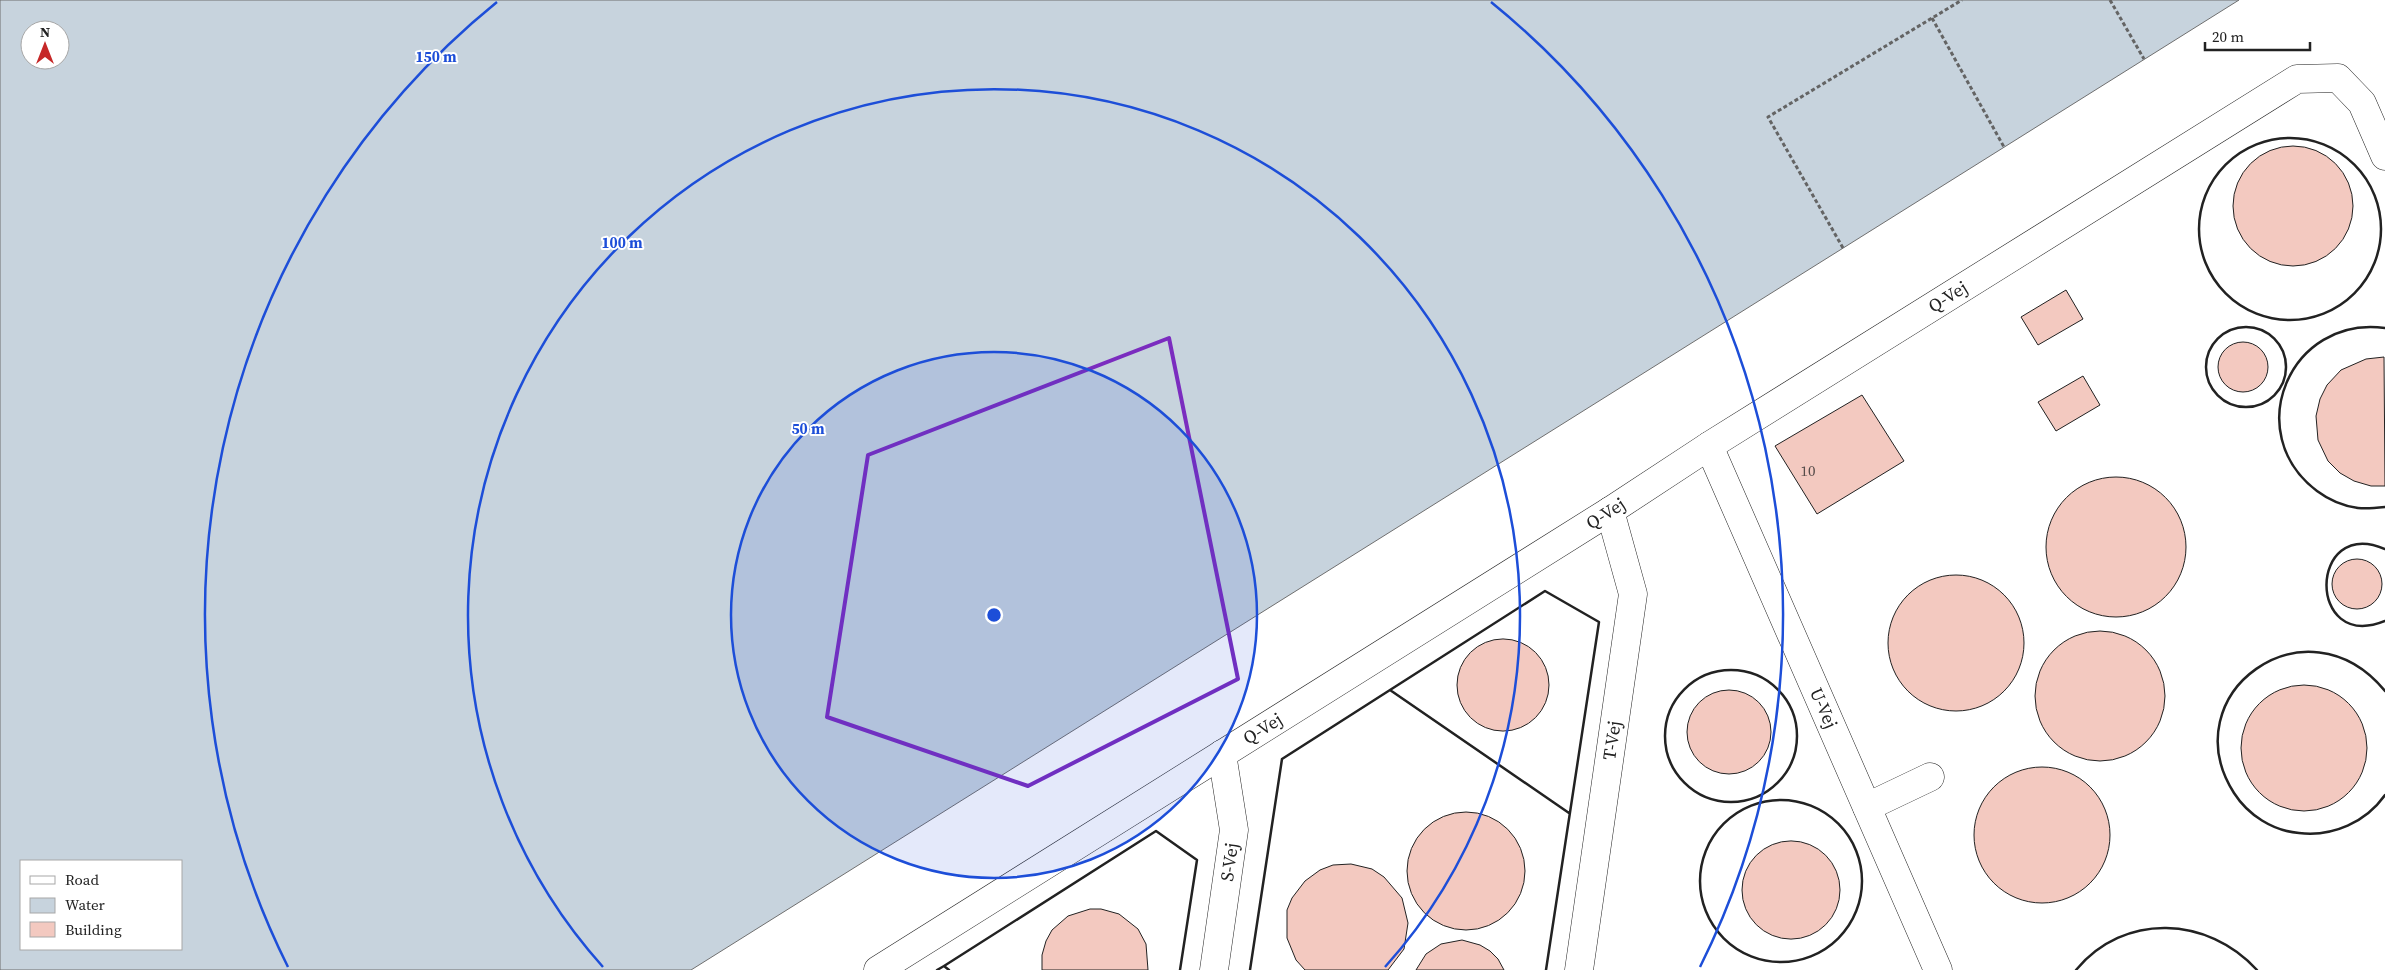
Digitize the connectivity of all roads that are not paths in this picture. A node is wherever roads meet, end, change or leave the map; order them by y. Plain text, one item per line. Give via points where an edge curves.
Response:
1 (2385, 156) edge
2 (1709, 446) junction
3 (1610, 511) junction
4 (1222, 754) junction
5 (1930, 777) dead end
6 (1867, 807) junction
7 (878, 970) edge
8 (1214, 970) edge
9 (1579, 970) edge
10 (1938, 970) edge

1 - 2 lane, Q-Vej via 2362,103 2338,78 2297,79
2 - 3 lane, Q-Vej
2 - 6 lane, U-Vej
3 - 4 lane, Q-Vej
3 - 9 lane, T-Vej via 1633,594
4 - 7 lane, Q-Vej
4 - 8 lane, S-Vej via 1234,830
5 - 6 lane
6 - 10 lane, U-Vej

